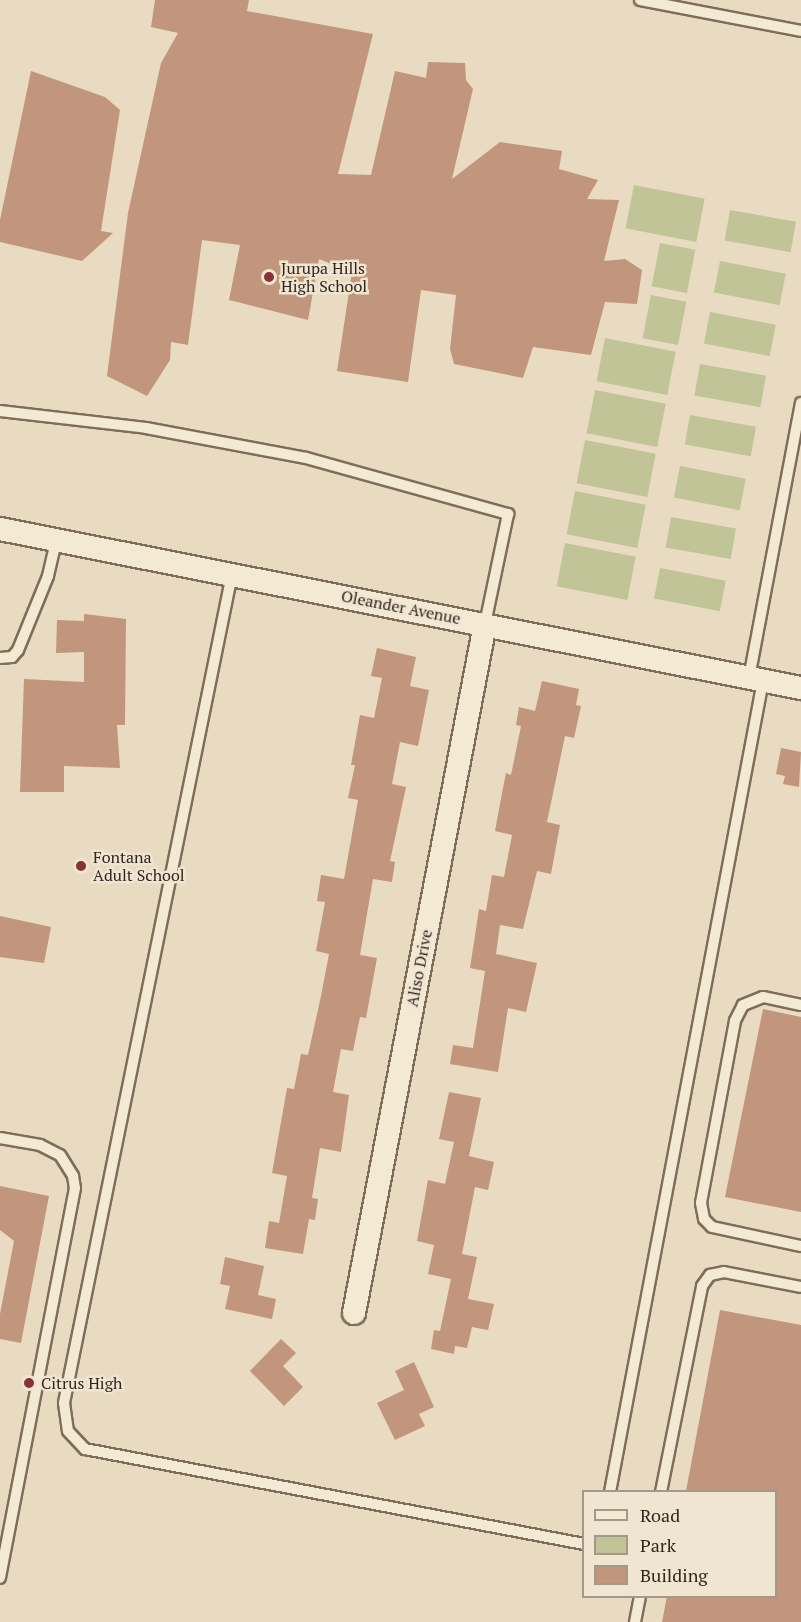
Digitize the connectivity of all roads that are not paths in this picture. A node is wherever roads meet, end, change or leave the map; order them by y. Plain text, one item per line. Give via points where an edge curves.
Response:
1 (640, 0) edge
2 (696, 5) edge
3 (801, 31) edge
4 (801, 404) edge
5 (0, 411) edge
6 (0, 529) edge
7 (56, 540) junction
8 (232, 574) junction
9 (485, 624) junction
10 (0, 658) edge
11 (756, 679) junction
12 (801, 688) edge
13 (801, 1005) edge
14 (0, 1138) edge
15 (801, 1246) edge
16 (801, 1287) edge
17 (354, 1313) dead end
18 (610, 1490) edge
19 (660, 1490) edge
20 (582, 1544) edge
21 (0, 1578) edge
22 (640, 1598) edge
23 (635, 1622) edge

1 - 2 lane
2 - 3 lane
4 - 11 lane
5 - 9 lane via 146,428 283,454 384,477 508,514
6 - 7 street, Oleander Avenue
7 - 8 street, Oleander Avenue
7 - 10 lane via 48,576 18,650 12,657
8 - 9 street, Oleander Avenue
8 - 20 lane via 64,1403 68,1431 85,1449
9 - 11 street, Oleander Avenue
9 - 17 street, Aliso Drive
11 - 12 street, Oleander Avenue
11 - 18 lane
13 - 15 lane via 763,997 743,1005 735,1021 701,1203 704,1219 712,1227
14 - 21 lane via 40,1145 60,1155 73,1176 75,1188
16 - 19 lane via 724,1272 710,1275 702,1286
22 - 23 lane

